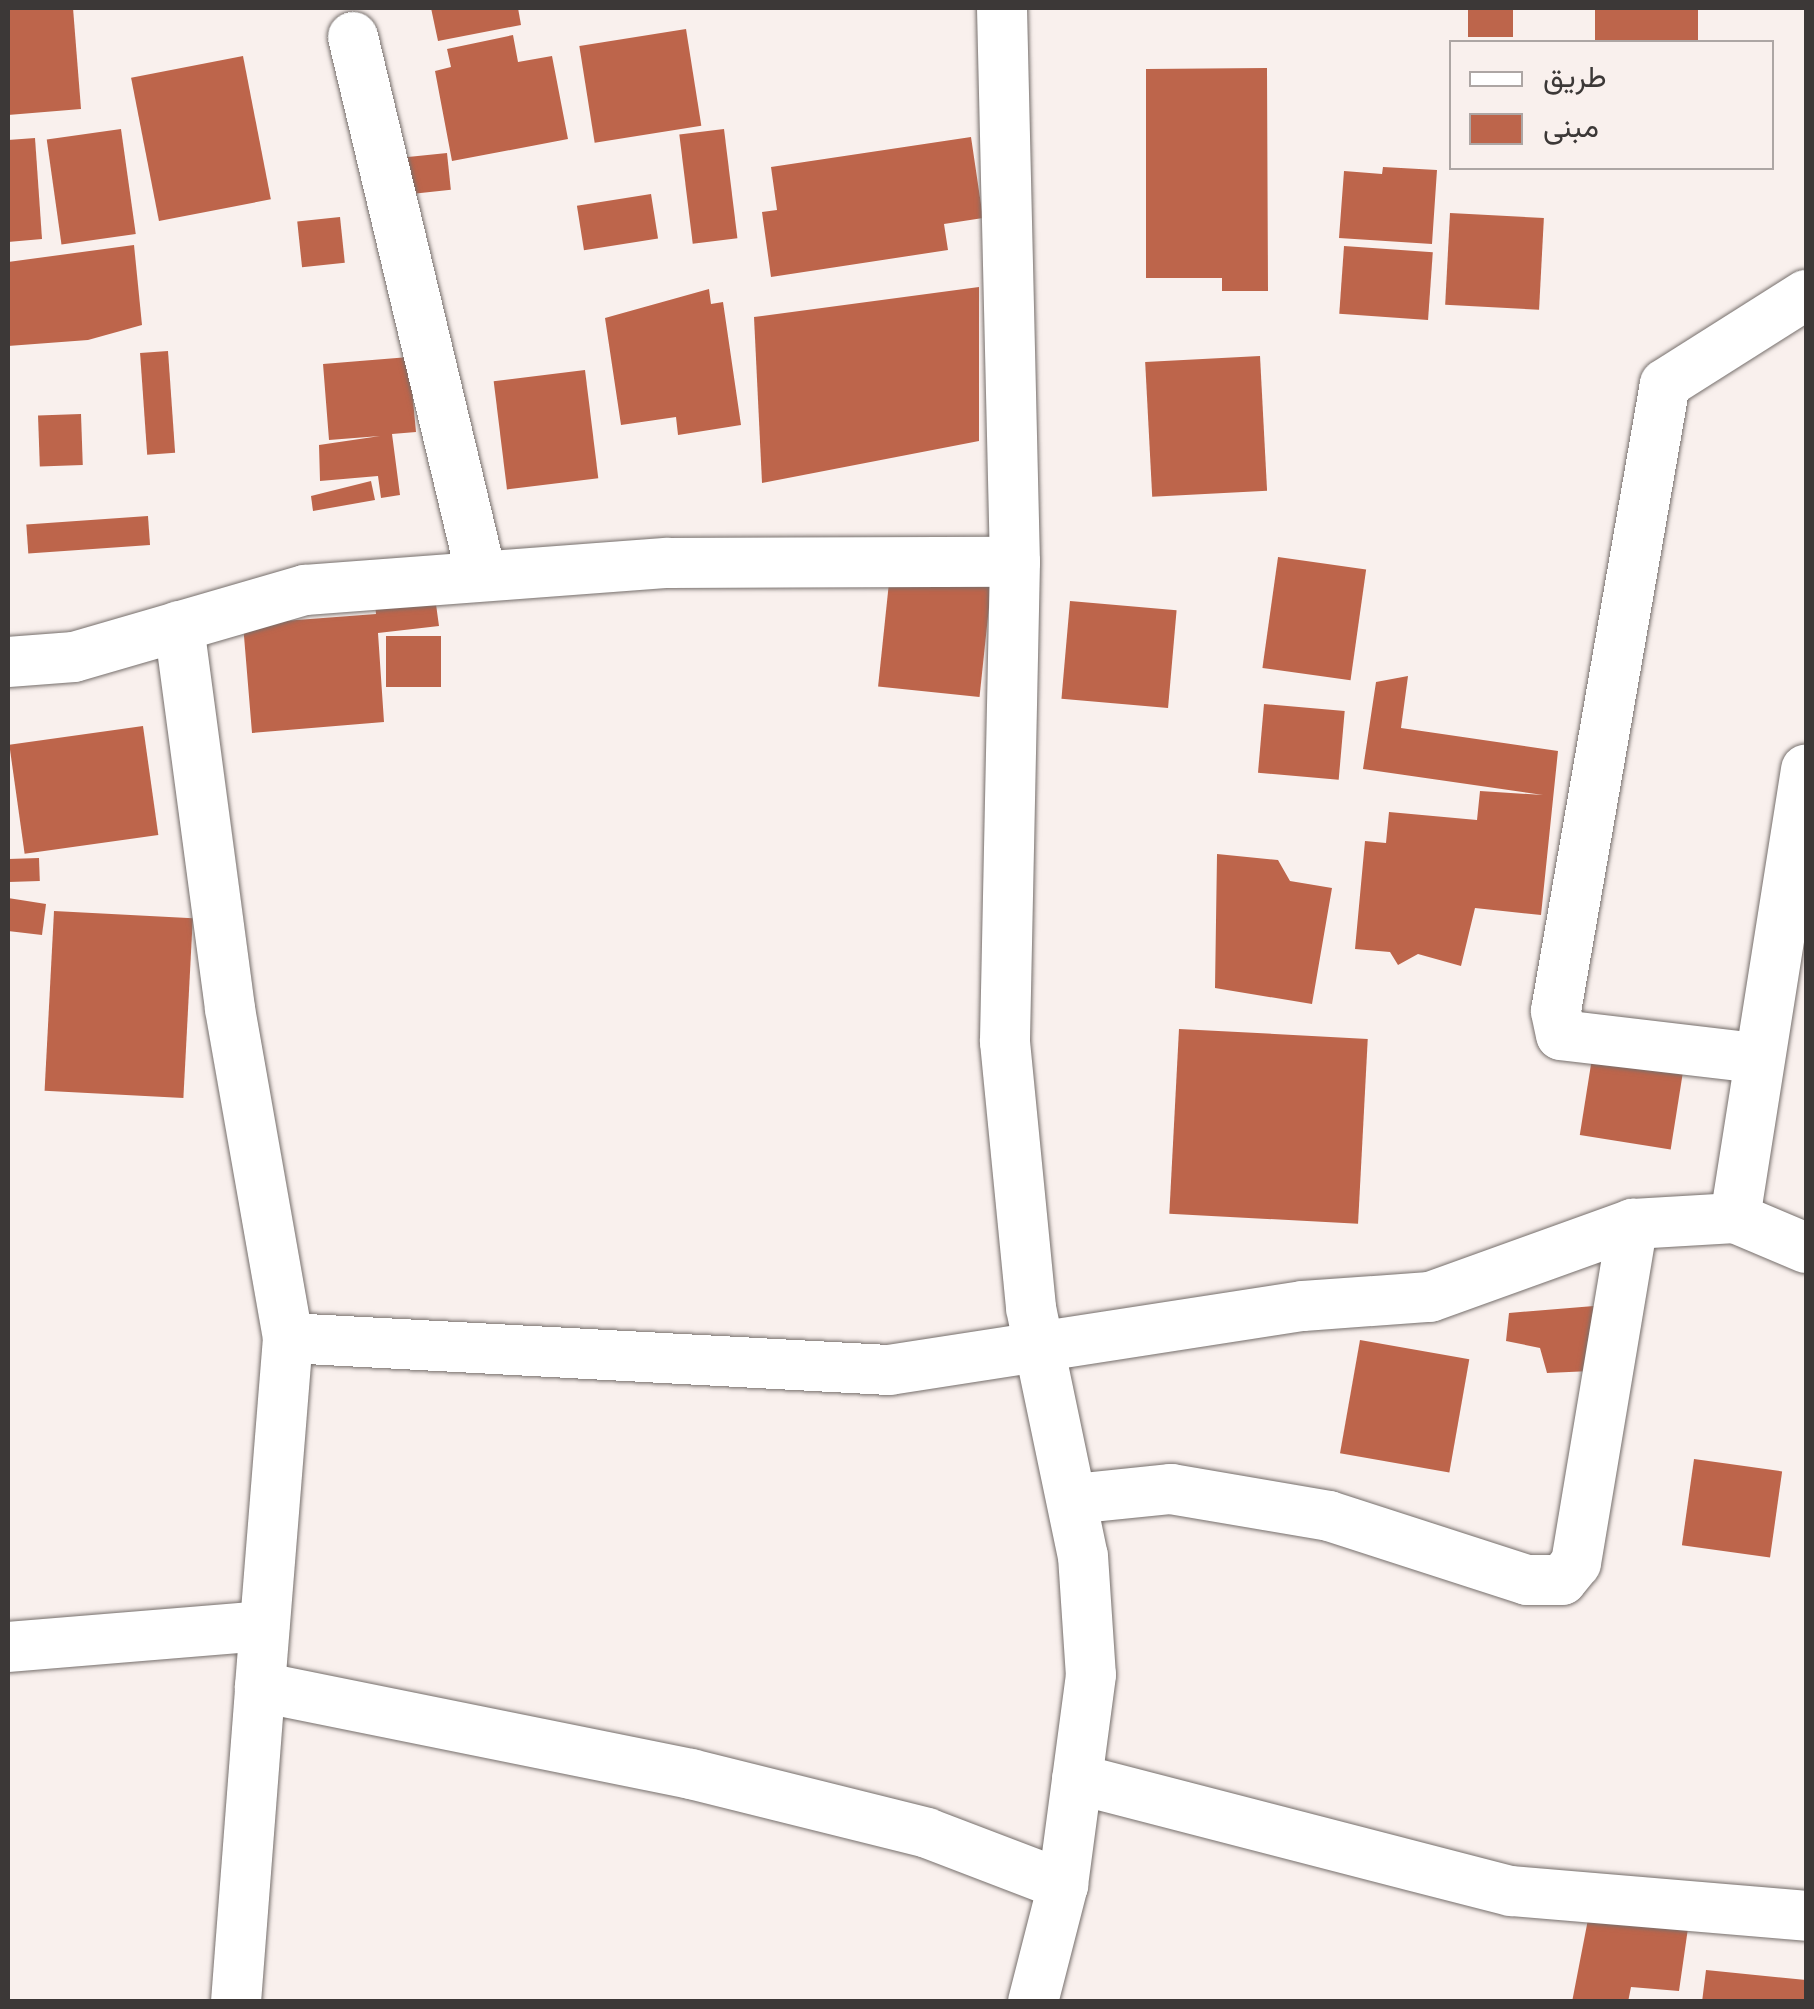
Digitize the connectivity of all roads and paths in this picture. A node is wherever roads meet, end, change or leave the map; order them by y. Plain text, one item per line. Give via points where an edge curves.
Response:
1 (1002, 8) edge
2 (353, 37) dead end
3 (1806, 295) edge
4 (1015, 562) junction
5 (481, 574) junction
6 (179, 626) junction
7 (8, 662) edge
8 (1806, 770) edge
9 (1756, 1058) junction
10 (1736, 1218) junction
11 (1633, 1224) junction
12 (1806, 1248) edge
13 (288, 1338) junction
14 (1039, 1353) junction
15 (1074, 1499) junction
16 (264, 1626) junction
17 (8, 1647) edge
18 (260, 1687) junction
19 (1077, 1779) junction
20 (1062, 1885) junction
21 (1806, 1916) edge
22 (236, 2002) edge
23 (1033, 2002) edge

1 - 4 street
2 - 5 street
3 - 9 street via 1665,384 1556,1011 1561,1035
4 - 5 street via 668,562
4 - 14 street via 1005,1042
5 - 6 street via 305,590
6 - 7 street via 74,657
6 - 13 street via 230,1010
8 - 9 street
9 - 10 street
10 - 11 street
10 - 12 street
11 - 14 street via 1430,1297 1143,1328
11 - 15 street via 1576,1564 1562,1580 1527,1580 1329,1516 1171,1490
13 - 14 street via 889,1370
13 - 16 street
14 - 15 street
15 - 19 street via 1091,1675
16 - 17 street
16 - 18 street
18 - 20 street via 691,1774 928,1833
18 - 22 street
19 - 20 street
19 - 21 street via 1511,1891
20 - 23 street

